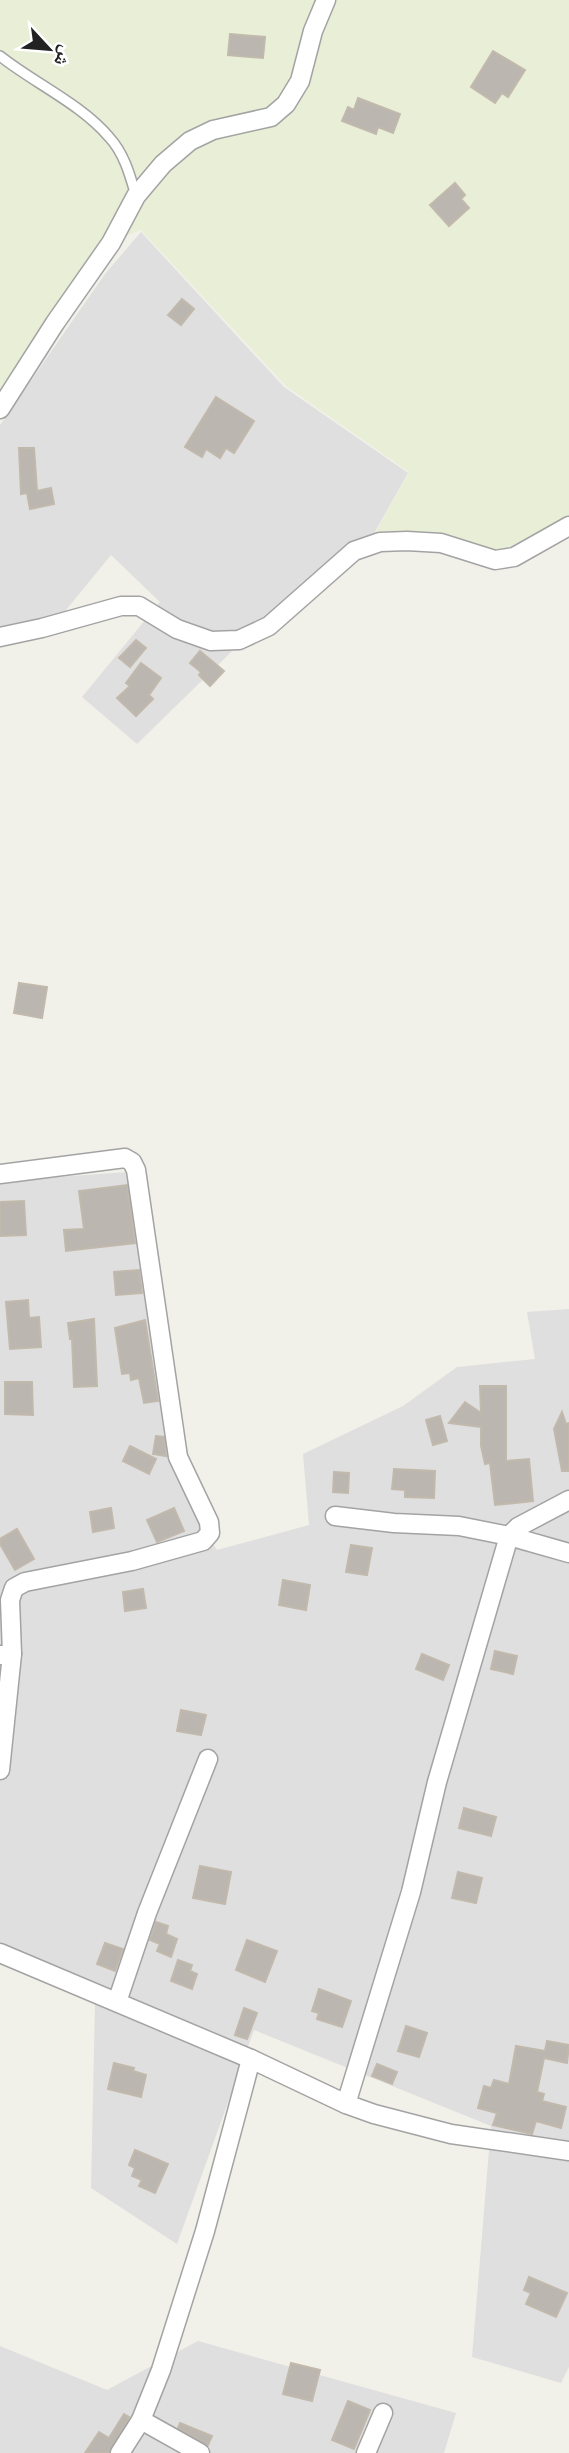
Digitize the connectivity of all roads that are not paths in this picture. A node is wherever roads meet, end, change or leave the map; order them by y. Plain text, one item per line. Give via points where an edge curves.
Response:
1 (326, 0) edge
2 (0, 56) edge
3 (136, 196) junction
4 (0, 409) edge
5 (569, 526) edge
6 (0, 637) edge
7 (0, 1174) edge
8 (569, 1500) edge
9 (335, 1516) dead end
10 (509, 1536) junction
11 (569, 1553) edge
12 (6, 1654) edge
13 (208, 1759) dead end
14 (0, 1770) edge
15 (0, 1953) edge
16 (117, 2002) junction
17 (251, 2059) junction
18 (346, 2104) junction
19 (569, 2151) edge
20 (383, 2413) dead end
21 (141, 2420) junction
22 (120, 2453) edge
23 (200, 2453) edge
24 (366, 2453) edge

1 - 3 street via 300,81 286,104 271,117 213,130 190,141
2 - 3 lane via 110,137
3 - 4 street via 111,243
5 - 6 street via 514,557 495,560 441,543 380,542 354,551 269,626 239,640 211,641 177,629 139,606 121,606
7 - 12 street via 125,1158 132,1162 178,1457 210,1533 203,1541 132,1561 14,1588
8 - 10 street
9 - 10 street via 459,1526
10 - 11 street
10 - 18 street via 437,1782 411,1892
12 - 14 street
13 - 16 street
15 - 16 street
16 - 17 street
17 - 18 street
17 - 21 street via 205,2231
18 - 19 street via 451,2134
20 - 24 street
21 - 22 street
21 - 23 street

